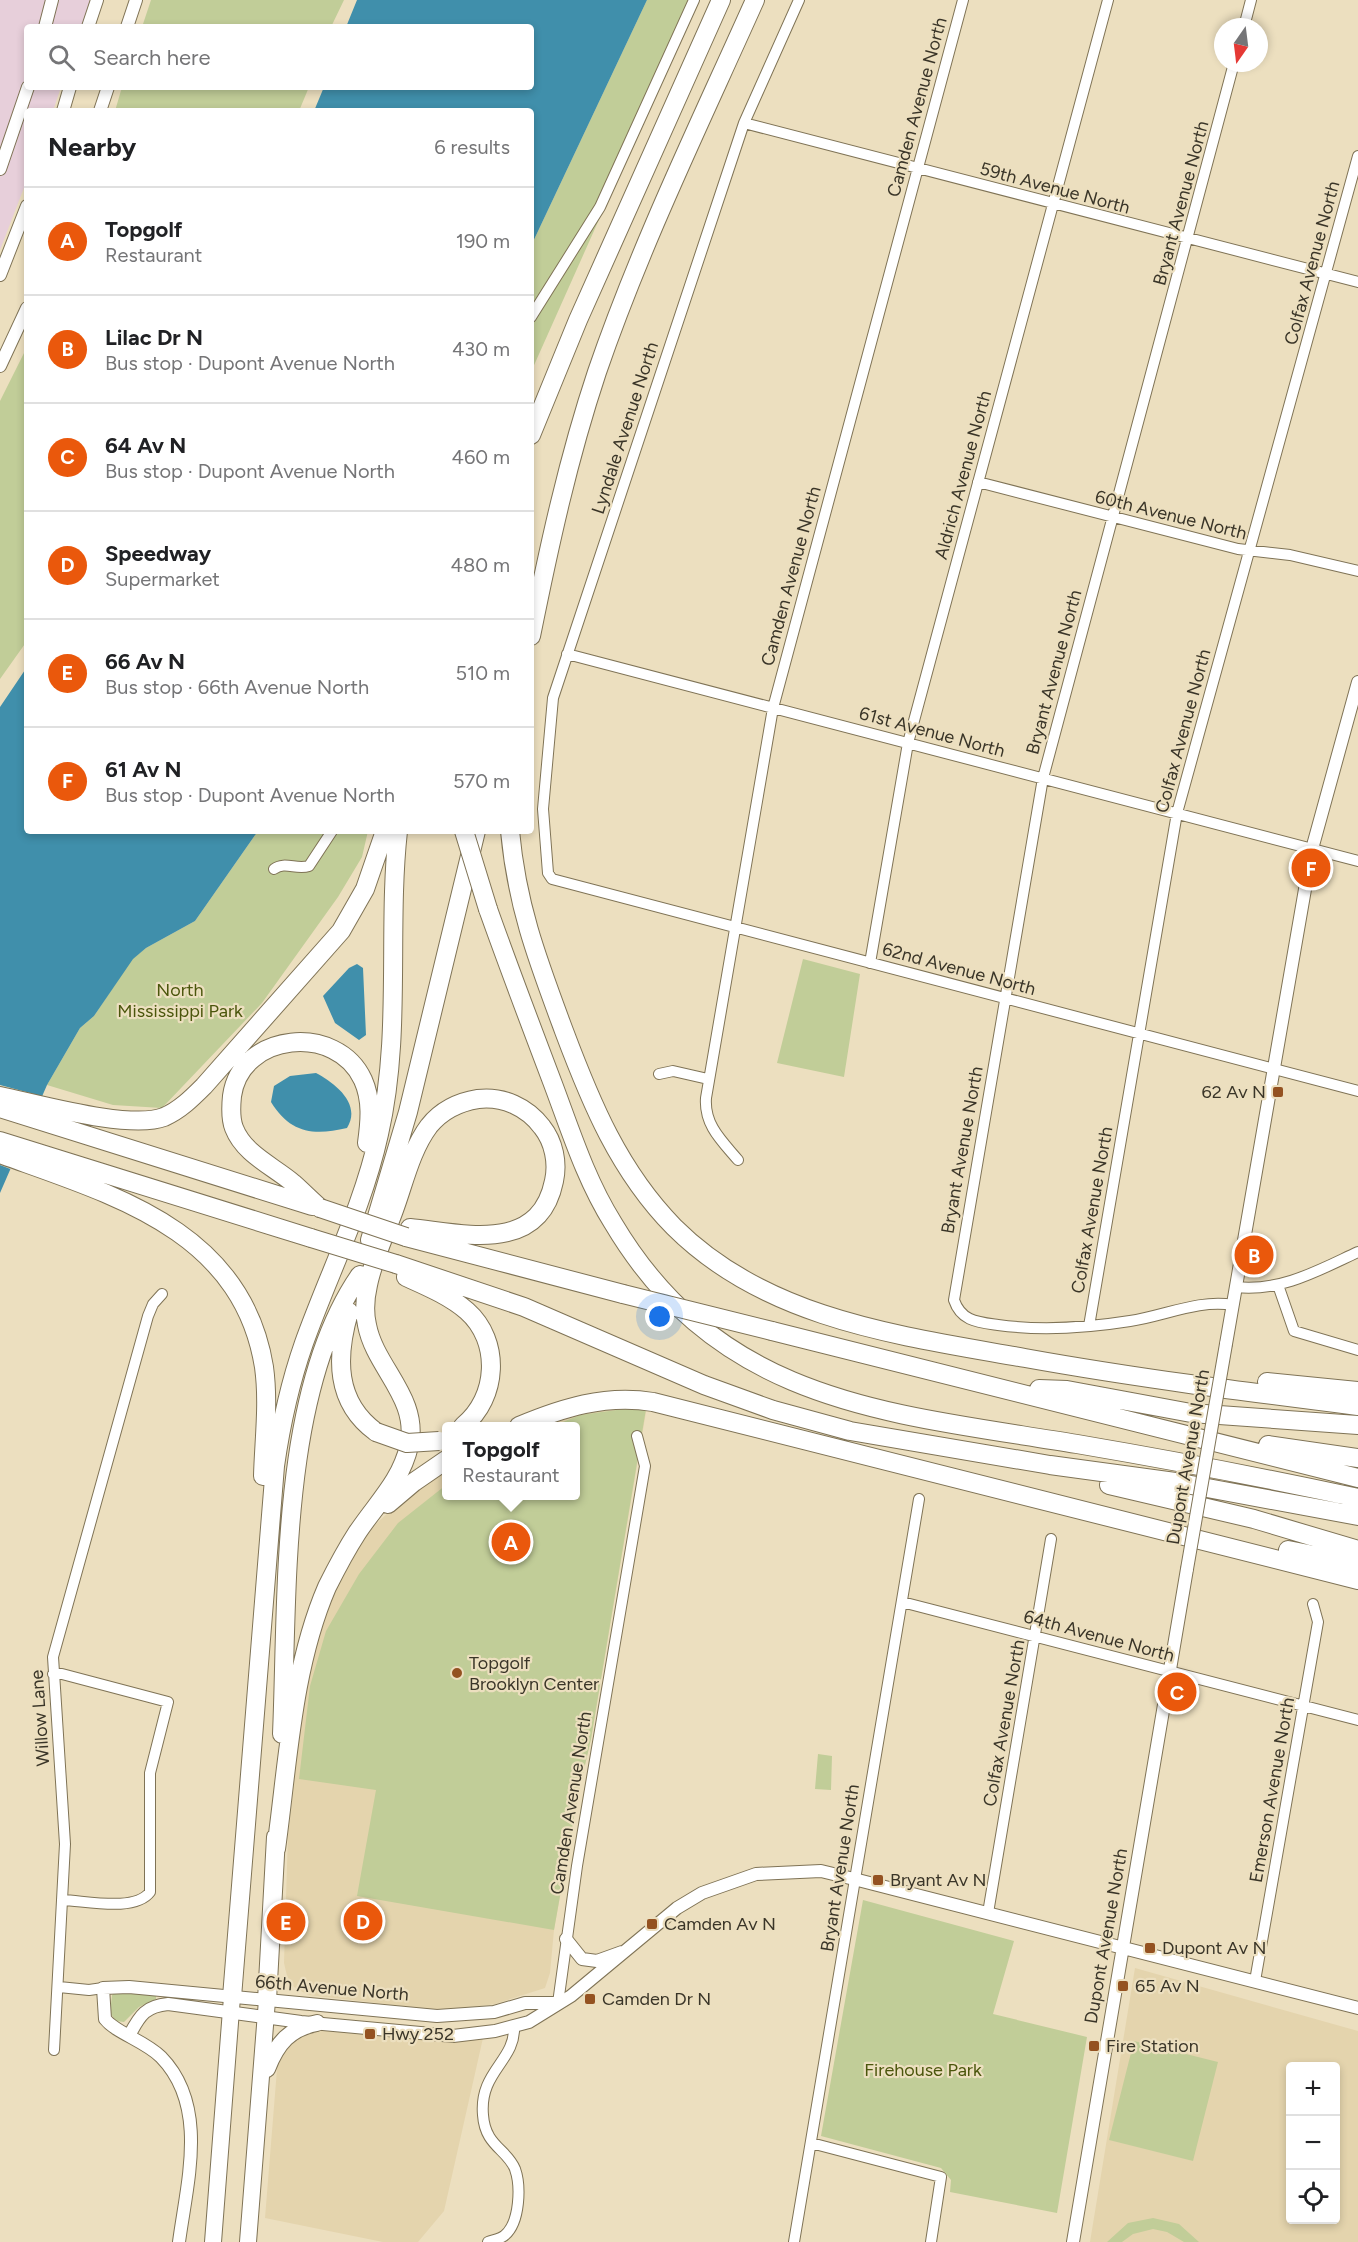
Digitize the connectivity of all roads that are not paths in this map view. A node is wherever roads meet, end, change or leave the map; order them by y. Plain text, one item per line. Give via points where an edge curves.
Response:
1 (52, 0) edge
2 (97, 0) edge
3 (136, 0) edge
4 (694, 0) edge
5 (721, 0) edge
6 (755, 0) edge
7 (799, 0) edge
8 (963, 0) edge
9 (1108, 0) edge
10 (1251, 0) edge
11 (1246, 18) edge
12 (46, 24) edge
13 (89, 24) edge
14 (128, 24) edge
15 (1232, 72) edge
16 (27, 90) edge
17 (69, 90) edge
18 (107, 90) edge
19 (64, 108) edge
20 (101, 108) edge
21 (744, 123) junction
22 (1358, 156) edge
23 (0, 169) edge
24 (917, 169) junction
25 (1053, 204) junction
26 (24, 214) edge
27 (1188, 239) junction
28 (0, 274) edge
29 (1326, 274) junction
30 (1358, 282) edge
31 (534, 311) edge
32 (24, 314) edge
33 (0, 366) edge
34 (534, 428) edge
35 (978, 482) junction
36 (1114, 518) junction
37 (1249, 551) junction
38 (546, 564) junction
39 (1358, 572) edge
40 (534, 609) edge
41 (534, 622) edge
42 (567, 654) junction
43 (1358, 682) edge
44 (772, 708) junction
45 (908, 743) junction
46 (1043, 778) junction
47 (1177, 813) junction
48 (330, 834) edge
49 (384, 834) edge
50 (398, 834) edge
51 (465, 834) edge
52 (475, 834) edge
53 (510, 834) edge
54 (1312, 849) junction
55 (1358, 861) edge
56 (274, 869) dead end
57 (552, 879) joint
58 (735, 928) junction
59 (870, 963) junction
60 (1005, 998) junction
61 (1139, 1034) junction
62 (1274, 1069) junction
63 (658, 1074) dead end
64 (708, 1079) junction
65 (1358, 1091) edge
66 (0, 1096) edge
67 (0, 1108) edge
68 (0, 1141) edge
69 (0, 1154) edge
70 (738, 1160) dead end
71 (60, 1168) junction
72 (320, 1208) junction
73 (408, 1233) junction
74 (1358, 1252) edge
75 (394, 1268) junction
76 (360, 1275) junction
77 (329, 1280) junction
78 (1278, 1285) junction
79 (1236, 1287) junction
80 (162, 1294) dead end
81 (1233, 1305) junction
82 (1089, 1326) junction
83 (1358, 1350) edge
84 (1086, 1369) junction
85 (1010, 1389) junction
86 (1358, 1391) edge
87 (1358, 1406) edge
88 (1127, 1419) junction
89 (467, 1422) edge
90 (529, 1422) edge
91 (1358, 1425) edge
92 (637, 1436) dead end
93 (442, 1439) edge
94 (1358, 1458) edge
95 (442, 1463) edge
96 (1050, 1466) junction
97 (1358, 1478) edge
98 (1358, 1498) edge
99 (919, 1499) dead end
100 (1042, 1499) junction
101 (1358, 1516) edge
102 (1051, 1539) dead end
103 (1358, 1550) edge
104 (339, 1564) junction
105 (1358, 1564) edge
106 (1358, 1580) edge
107 (902, 1602) junction
108 (1313, 1604) dead end
109 (1036, 1636) junction
110 (258, 1669) junction
111 (1171, 1671) junction
112 (53, 1674) junction
113 (1303, 1706) junction
114 (1358, 1720) edge
115 (276, 1849) junction
116 (854, 1879) junction
117 (63, 1900) junction
118 (988, 1913) junction
119 (566, 1939) junction
120 (631, 1947) junction
121 (1122, 1947) junction
122 (1255, 1981) junction
123 (59, 1987) junction
124 (103, 1988) junction
125 (558, 2002) junction
126 (232, 2004) junction
127 (267, 2008) junction
128 (1358, 2008) edge
129 (318, 2024) junction
130 (514, 2026) junction
131 (130, 2034) junction
132 (54, 2050) dead end
133 (262, 2084) junction
134 (811, 2143) junction
135 (179, 2242) edge
136 (213, 2242) edge
137 (248, 2242) edge
138 (488, 2242) edge
139 (794, 2242) edge
140 (931, 2242) edge
141 (1073, 2242) edge

1 - 12 street
2 - 13 street
3 - 14 street
4 - 31 street via 600,207
5 - 34 highway
6 - 38 highway via 626,292 572,454
7 - 21 street, Lyndale Avenue North
8 - 24 street, Camden Avenue North
9 - 25 street, Aldrich Avenue North
10 - 11 street
15 - 27 street, Bryant Avenue North
16 - 23 street
17 - 19 street
18 - 20 street
21 - 24 street, 59th Avenue North
21 - 42 street, Lyndale Avenue North
22 - 29 street, Colfax Avenue North
24 - 25 street, 59th Avenue North
24 - 44 street, Camden Avenue North
25 - 27 street, 59th Avenue North
25 - 35 street, Aldrich Avenue North
26 - 28 street
27 - 29 street, 59th Avenue North
27 - 36 street, Bryant Avenue North
29 - 30 street, 59th Avenue North
29 - 37 street, Colfax Avenue North
32 - 33 street
35 - 36 street, 60th Avenue North
35 - 45 street, Aldrich Avenue North
36 - 37 street, 60th Avenue North
36 - 46 street, Bryant Avenue North
37 - 39 street, 60th Avenue North via 1290,555
37 - 47 street, Colfax Avenue North
38 - 40 highway
38 - 41 highway
42 - 44 street, 61st Avenue North
42 - 57 street, Lyndale Avenue North via 553,698 544,772 543,809 548,873
43 - 54 street, Dupont Avenue North
44 - 45 street, 61st Avenue North
44 - 58 street, Camden Avenue North
45 - 46 street, 61st Avenue North
45 - 59 street, Aldrich Avenue North
46 - 47 street, 61st Avenue North
46 - 60 street, Bryant Avenue North
47 - 54 street, 61st Avenue North
47 - 61 street, Colfax Avenue North
48 - 56 street via 309,866 285,864
49 - 66 highway via 365,890 341,931 195,1095 172,1113 148,1120 123,1120
50 - 77 highway via 390,1053 383,1119 368,1177
51 - 98 highway, bridge via 488,909 586,1174 642,1267 693,1320 756,1364 808,1389 867,1408 1147,1456
52 - 76 highway via 406,1118
53 - 84 highway via 529,938 586,1088 626,1169 674,1227 746,1281 814,1313 927,1340
54 - 55 street, 61st Avenue North
54 - 62 street, Dupont Avenue North
57 - 58 street, 62nd Avenue North
58 - 59 street, 62nd Avenue North
58 - 64 street, Camden Avenue North
59 - 60 street, 62nd Avenue North
60 - 61 street, 62nd Avenue North
60 - 82 street, Bryant Avenue North via 954,1300 961,1315 980,1322 1056,1330
61 - 62 street, 62nd Avenue North
61 - 82 street, Colfax Avenue North
62 - 65 street, 62nd Avenue North
62 - 79 street, Dupont Avenue North
63 - 64 street via 673,1071
64 - 70 street, Camden Avenue North via 706,1115 712,1130
67 - 72 highway
68 - 71 highway
69 - 71 highway
71 - 75 highway, bridge via 311,1238
71 - 110 highway via 146,1212 193,1242 226,1278 253,1327 263,1361 266,1402
72 - 73 highway, bridge via 379,1229
72 - 77 highway via 257,1157 234,1128 231,1105 238,1075 257,1054 280,1043 306,1042 333,1050 355,1067 368,1095 370,1119 365,1160
73 - 85 highway, bridge via 623,1294
73 - 104 highway via 480,1236 510,1231 530,1220 546,1202 555,1174 553,1150 540,1124 511,1103 481,1099 458,1104 441,1114 420,1141 370,1274 366,1301 370,1335 407,1406 410,1442 397,1479
74 - 78 street
75 - 89 highway via 462,1307 484,1337 491,1360 490,1382 483,1402
75 - 96 highway via 524,1307 704,1385 773,1410 850,1431
76 - 93 highway, bridge via 342,1338 340,1377 354,1410 376,1432 407,1443
76 - 115 highway via 342,1302 319,1368 298,1460 288,1569
77 - 110 highway via 297,1363 281,1427 273,1479
78 - 79 street via 1263,1289
78 - 83 street via 1294,1330
79 - 81 street, Dupont Avenue North
80 - 112 street, Willow Lane via 148,1316 53,1658
81 - 82 street via 1211,1303
81 - 111 street, Dupont Avenue North, bridge
84 - 86 highway via 1113,1364
84 - 87 highway
85 - 88 highway
85 - 91 highway via 1067,1390 1225,1417
88 - 94 highway
88 - 97 highway
90 - 100 highway via 592,1402 640,1400
92 - 119 street, Camden Avenue North via 645,1466
95 - 104 highway via 384,1507
96 - 101 highway via 1175,1482
96 - 103 highway via 1101,1483 1254,1518
99 - 107 street, Bryant Avenue North
100 - 105 highway
100 - 106 highway
102 - 109 street, Colfax Avenue North
104 - 115 highway via 317,1613 307,1650
107 - 109 street, 64th Avenue North
107 - 116 street, Bryant Avenue North
108 - 113 street, Emerson Avenue North via 1318,1622
109 - 111 street, 64th Avenue North
109 - 118 street, Colfax Avenue North
110 - 126 highway
111 - 113 street, 64th Avenue North
111 - 121 street, Dupont Avenue North
112 - 117 street, Willow Lane via 65,1837
112 - 117 street via 168,1702 150,1773 150,1892 144,1899 129,1904
113 - 114 street, 64th Avenue North
113 - 122 street, Emerson Avenue North
115 - 127 highway
116 - 118 street, 66th Avenue North
116 - 120 street, 66th Avenue North via 820,1871 756,1875 728,1882 677,1908
116 - 134 street, Bryant Avenue North
117 - 123 street, Willow Lane
118 - 121 street, 66th Avenue North
119 - 120 street via 582,1959 597,1961
119 - 125 street, Camden Avenue North
120 - 125 street, 66th Avenue North via 588,1985
121 - 122 street, 66th Avenue North
121 - 141 street, Dupont Avenue North
122 - 128 street, 66th Avenue North
123 - 124 street, 66th Avenue North
123 - 132 street, Willow Lane
124 - 126 street, 66th Avenue North via 129,1987
124 - 131 street via 105,2019
125 - 127 street, 66th Avenue North via 437,2016
125 - 130 street, 66th Avenue North via 529,2022
126 - 127 street, 66th Avenue North
126 - 131 street, 66th Avenue North via 153,2006 144,2011
126 - 136 highway
127 - 129 street, 66th Avenue North
127 - 133 highway
129 - 130 street, 66th Avenue North via 453,2036
129 - 133 highway via 302,2026 284,2038
130 - 138 street via 511,2048 487,2083 483,2115 493,2145 514,2167 519,2195 513,2222 505,2235
131 - 135 street via 152,2049 172,2071 184,2093 191,2148
133 - 137 highway
134 - 139 street, Bryant Avenue North
134 - 140 street via 941,2177

